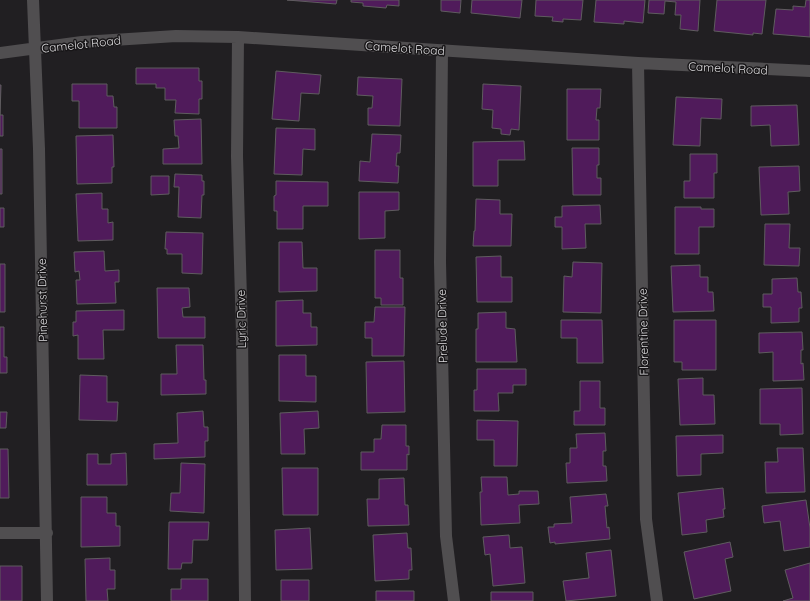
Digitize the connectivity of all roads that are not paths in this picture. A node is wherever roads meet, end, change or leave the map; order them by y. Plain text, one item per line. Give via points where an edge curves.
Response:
1 (33, 0) edge
2 (238, 37) junction
3 (35, 49) junction
4 (442, 50) junction
5 (0, 53) edge
6 (638, 63) junction
7 (810, 71) edge
8 (0, 533) edge
9 (47, 533) junction
10 (47, 601) edge
11 (245, 601) edge
12 (454, 601) edge
13 (657, 601) edge

1 - 3 street, Pinehurst Drive
2 - 3 street, Camelot Road via 176,36 82,42
2 - 4 street, Camelot Road
2 - 11 street, Lyric Drive via 237,156
3 - 5 street, Camelot Road
3 - 9 street, Pinehurst Drive
4 - 6 street, Camelot Road
4 - 12 street, Prelude Drive via 440,262 446,536
6 - 7 street, Camelot Road
6 - 13 street, Florentine Drive via 646,519
8 - 9 street
9 - 10 street, Pinehurst Drive

